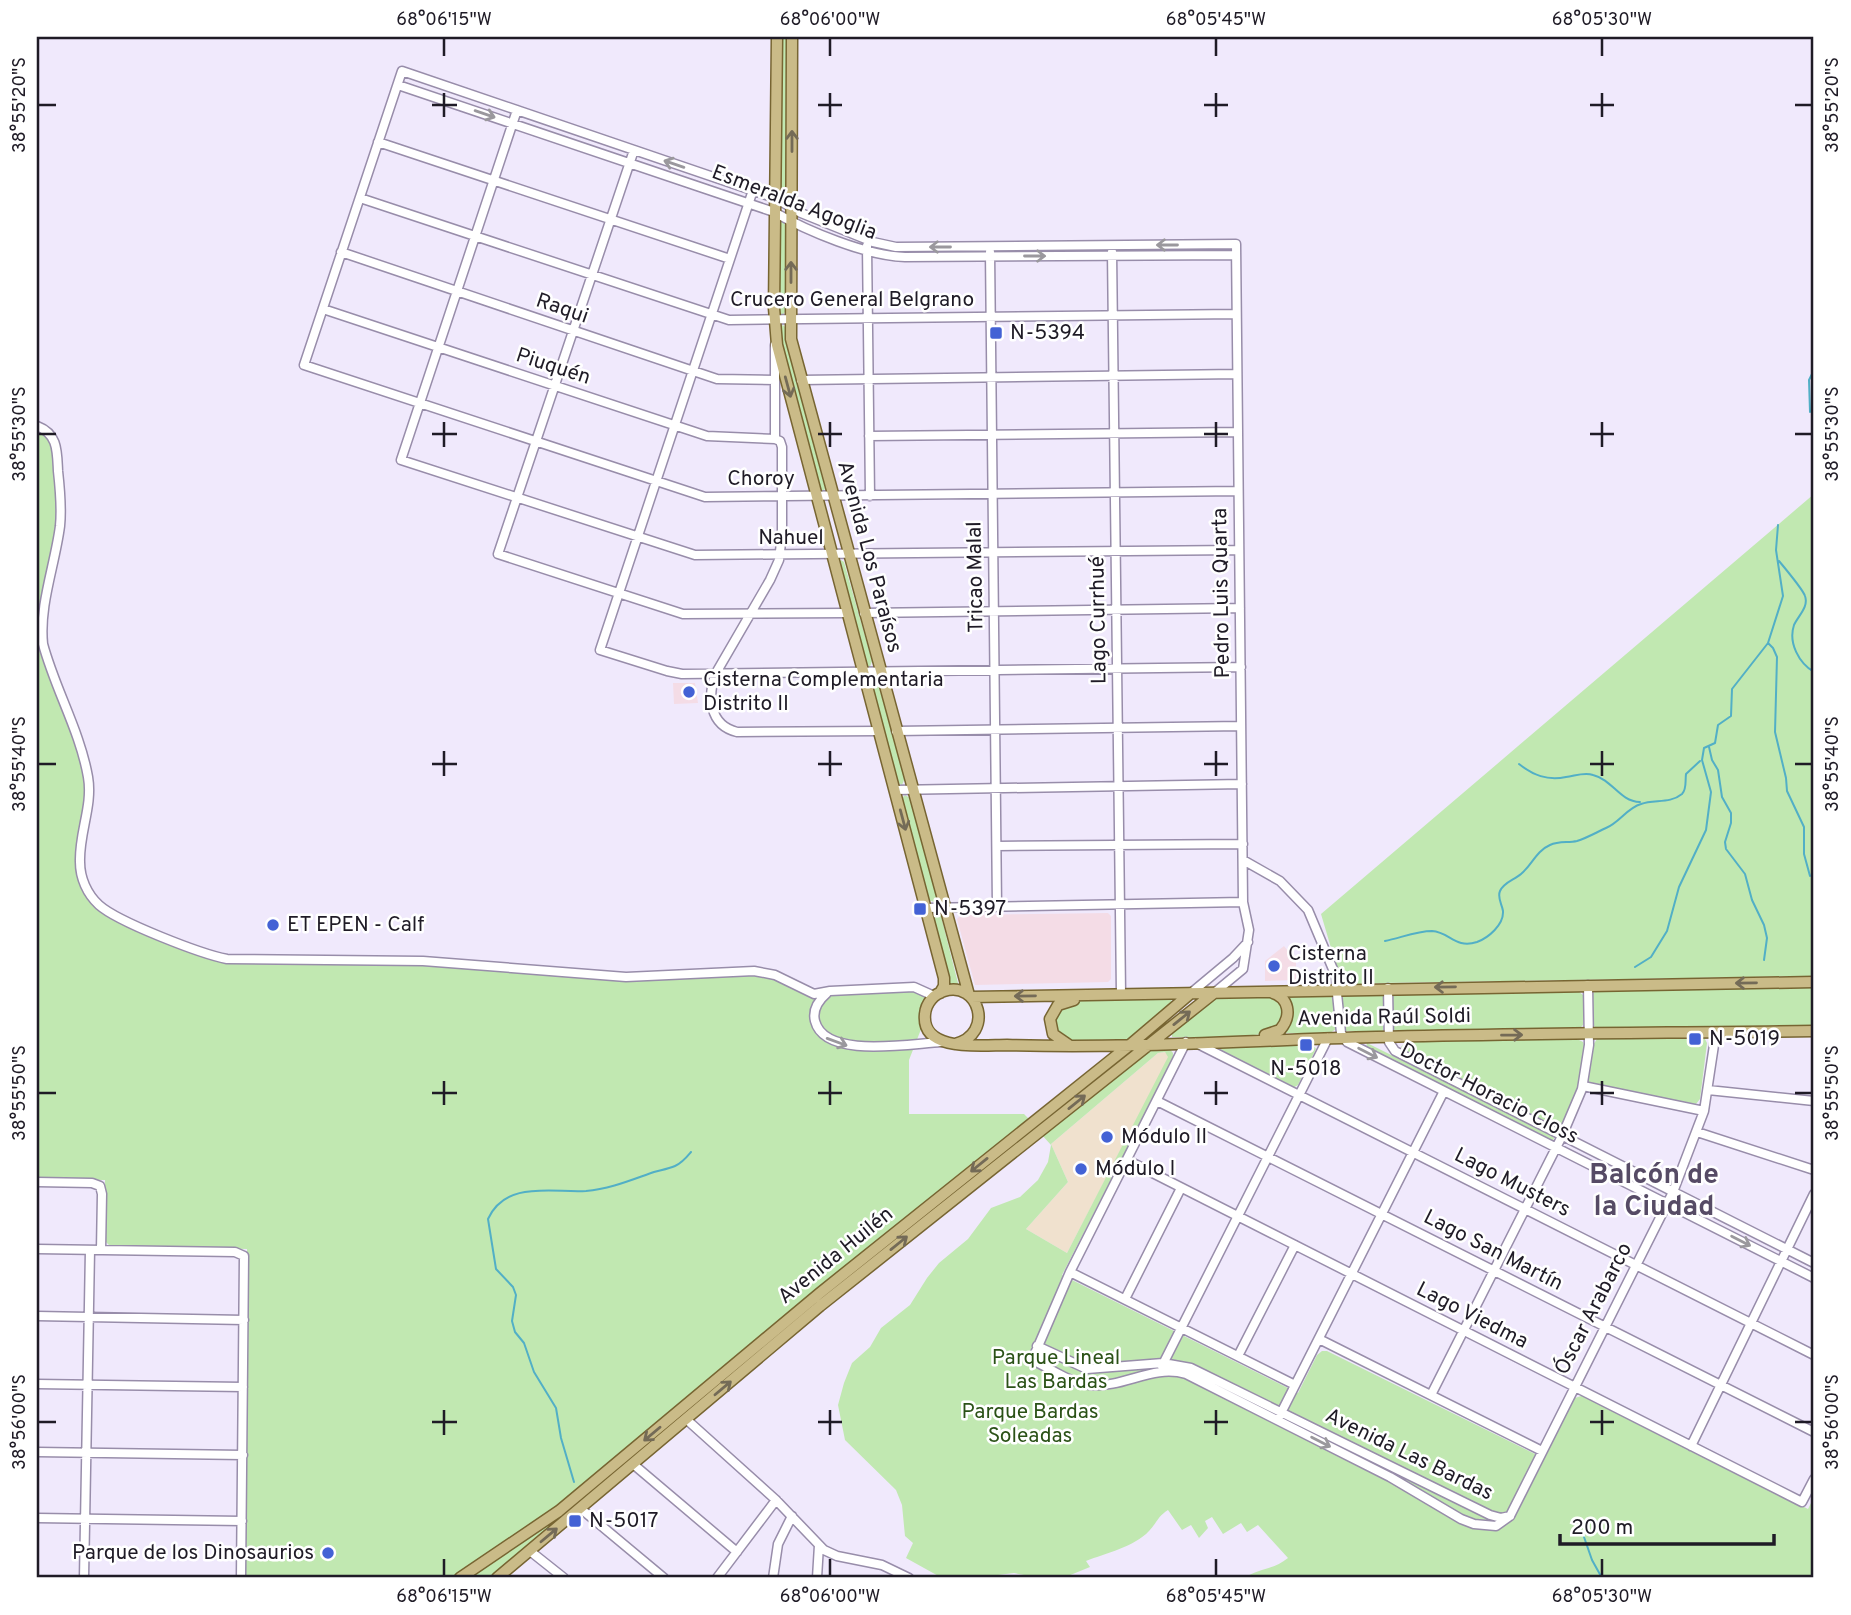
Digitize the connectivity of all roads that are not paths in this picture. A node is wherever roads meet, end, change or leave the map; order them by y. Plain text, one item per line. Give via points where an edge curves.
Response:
1 (777, 37) edge
2 (792, 37) edge
3 (398, 85) junction
4 (517, 110) junction
5 (512, 123) junction
6 (378, 142) junction
7 (634, 150) junction
8 (629, 163) junction
9 (493, 181) junction
10 (753, 190) junction
11 (360, 198) junction
12 (775, 198) junction
13 (748, 203) junction
14 (791, 209) junction
15 (774, 212) junction
16 (611, 219) junction
17 (791, 222) junction
18 (475, 236) junction
19 (867, 240) junction
20 (1236, 244) joint
21 (1112, 246) junction
22 (989, 247) junction
23 (867, 251) junction
24 (341, 252) junction
25 (1236, 255) junction
26 (1112, 256) junction
27 (990, 257) junction
28 (730, 259) junction
29 (592, 275) junction
30 (456, 292) junction
31 (323, 309) junction
32 (712, 314) junction
33 (1236, 314) junction
34 (1113, 316) junction
35 (990, 318) junction
36 (790, 320) junction
37 (868, 320) junction
38 (774, 321) junction
39 (573, 331) junction
40 (438, 347) junction
41 (693, 371) junction
42 (1237, 374) junction
43 (1114, 375) junction
44 (991, 377) junction
45 (868, 379) junction
46 (775, 380) junction
47 (801, 380) junction
48 (555, 386) junction
49 (419, 404) junction
50 (37, 426) edge
51 (675, 426) junction
52 (1238, 432) junction
53 (1115, 434) junction
54 (992, 435) junction
55 (869, 436) junction
56 (775, 439) junction
57 (536, 442) junction
58 (656, 482) junction
59 (1238, 491) junction
60 (1115, 493) junction
61 (992, 494) junction
62 (817, 496) junction
63 (832, 496) junction
64 (870, 496) junction
65 (517, 497) junction
66 (782, 497) junction
67 (638, 537) junction
68 (1239, 550) junction
69 (1116, 551) junction
70 (993, 552) junction
71 (780, 555) junction
72 (832, 555) junction
73 (848, 555) junction
74 (619, 594) junction
75 (1240, 608) junction
76 (1117, 610) junction
77 (994, 611) junction
78 (848, 613) junction
79 (864, 613) junction
80 (750, 614) junction
81 (1241, 667) junction
82 (1117, 669) junction
83 (995, 670) junction
84 (863, 672) junction
85 (879, 672) junction
86 (716, 673) junction
87 (1241, 726) junction
88 (1118, 727) junction
89 (995, 729) junction
90 (879, 731) junction
91 (895, 731) junction
92 (1242, 784) junction
93 (1119, 786) junction
94 (996, 788) junction
95 (895, 790) junction
96 (912, 790) junction
97 (1243, 844) junction
98 (1119, 845) junction
99 (997, 846) junction
100 (1243, 860) junction
101 (1243, 902) junction
102 (1120, 904) junction
103 (998, 906) junction
104 (926, 908) junction
105 (944, 908) junction
106 (1248, 942) junction
107 (1243, 969) joint
108 (1814, 982) edge
109 (1588, 985) junction
110 (1388, 988) junction
111 (1337, 990) junction
112 (830, 991) junction
113 (1264, 991) junction
114 (1191, 993) junction
115 (1214, 993) junction
116 (1121, 994) junction
117 (937, 995) junction
118 (1098, 995) junction
119 (970, 996) junction
120 (1814, 1031) edge
121 (1716, 1032) junction
122 (1588, 1034) junction
123 (1389, 1036) junction
124 (1328, 1038) junction
125 (1342, 1038) junction
126 (1241, 1041) junction
127 (942, 1042) junction
128 (1190, 1042) junction
129 (1150, 1043) junction
130 (955, 1044) junction
131 (1099, 1044) junction
132 (1131, 1044) junction
133 (1070, 1045) junction
134 (1110, 1061) junction
135 (1583, 1086) junction
136 (1708, 1090) junction
137 (1444, 1091) junction
138 (1299, 1096) junction
139 (1157, 1101) junction
140 (1814, 1101) edge
141 (1704, 1111) junction
142 (1697, 1132) junction
143 (1562, 1136) junction
144 (1556, 1148) junction
145 (1412, 1153) junction
146 (1268, 1157) junction
147 (1127, 1160) junction
148 (1814, 1170) edge
149 (37, 1182) edge
150 (1181, 1188) junction
151 (1673, 1192) junction
152 (1814, 1194) edge
153 (1667, 1204) junction
154 (1525, 1209) junction
155 (1382, 1214) junction
156 (1810, 1214) edge
157 (1238, 1217) junction
158 (1295, 1245) junction
159 (37, 1249) edge
160 (90, 1250) junction
161 (101, 1250) junction
162 (1788, 1250) junction
163 (1783, 1262) junction
164 (1814, 1264) edge
165 (1636, 1265) junction
166 (1494, 1271) junction
167 (1070, 1272) junction
168 (1351, 1274) junction
169 (1814, 1278) edge
170 (1125, 1299) junction
171 (37, 1316) edge
172 (89, 1317) junction
173 (244, 1320) junction
174 (1752, 1324) junction
175 (1181, 1327) junction
176 (1605, 1327) junction
177 (1464, 1331) junction
178 (1319, 1339) junction
179 (1037, 1346) junction
180 (1814, 1355) edge
181 (1238, 1356) junction
182 (1161, 1367) junction
183 (37, 1384) edge
184 (88, 1385) junction
185 (1296, 1385) junction
186 (1721, 1385) junction
187 (243, 1387) junction
188 (1574, 1387) junction
189 (1431, 1395) junction
190 (1280, 1416) junction
191 (686, 1419) junction
192 (1814, 1432) edge
193 (1691, 1446) junction
194 (1542, 1451) junction
195 (37, 1452) edge
196 (86, 1452) junction
197 (243, 1455) junction
198 (633, 1464) junction
199 (1814, 1479) edge
200 (776, 1500) junction
201 (580, 1508) junction
202 (792, 1516) junction
203 (1510, 1516) junction
204 (37, 1518) edge
205 (85, 1519) junction
206 (242, 1521) junction
207 (819, 1545) junction
208 (530, 1551) junction
209 (737, 1552) junction
210 (84, 1578) edge
211 (241, 1578) edge
212 (460, 1578) edge
213 (497, 1578) edge
214 (564, 1578) edge
215 (664, 1578) edge
216 (717, 1578) edge
217 (773, 1578) edge
218 (817, 1578) edge
219 (909, 1578) edge

1 - 12 main road, Avenida Los Paraísos
14 -> 2 main road, Avenida Los Paraísos
3 - 4 street, Esmeralda Agoglia via 402,71
3 -> 5 street, Esmeralda Agoglia
3 - 6 street
4 - 5 street
4 - 7 street, Esmeralda Agoglia
5 - 8 street, Esmeralda Agoglia
5 - 9 street
6 - 9 street
6 - 11 street
7 - 8 street
10 -> 7 street, Esmeralda Agoglia
8 - 13 street, Esmeralda Agoglia
8 - 16 street
9 - 16 street
9 - 18 street
10 - 12 street, Esmeralda Agoglia
10 - 13 street
11 - 18 street, Crucero General Belgrano
11 - 24 street
12 - 14 street, Esmeralda Agoglia
12 - 15 main road, Avenida Los Paraísos
13 - 15 street, Esmeralda Agoglia
13 - 28 street
14 - 17 main road, Avenida Los Paraísos
14 - 19 street, Esmeralda Agoglia
15 - 17 street, Esmeralda Agoglia
15 - 38 main road, Avenida Los Paraísos
16 - 28 street
16 - 29 street
17 - 23 street, Esmeralda Agoglia
36 -> 17 main road, Avenida Los Paraísos
18 - 29 street, Crucero General Belgrano
18 - 30 street
22 -> 19 street, Esmeralda Agoglia via 896,247
19 - 23 street
20 -> 21 street, Esmeralda Agoglia
20 - 25 street, Pedro Luis Quarta
21 - 22 street, Esmeralda Agoglia
21 - 26 street, Lago Currhué
22 - 27 street, Tricao Malal
23 - 27 street, Esmeralda Agoglia via 898,257
23 - 37 street
24 - 30 street, Raqui
24 - 31 street
25 - 26 street, Esmeralda Agoglia
25 - 33 street, Pedro Luis Quarta
27 -> 26 street, Esmeralda Agoglia
26 - 34 street, Lago Currhué
27 - 35 street, Tricao Malal
28 - 32 street
29 - 32 street, Crucero General Belgrano
29 - 39 street
30 - 39 street, Raqui
30 - 40 street
31 - 40 street, Piuquén
31 - 49 street, Choroy via 304,365
32 - 38 street, Crucero General Belgrano via 733,320
32 - 41 street
33 - 34 street, Crucero General Belgrano
33 - 42 street, Pedro Luis Quarta
34 - 35 street, Crucero General Belgrano
34 - 43 street, Lago Currhué
35 - 37 street, Crucero General Belgrano
35 - 44 street, Tricao Malal
36 - 37 street, Crucero General Belgrano
36 - 38 street, Crucero General Belgrano
36 - 47 main road, Avenida Los Paraísos
37 - 45 street
38 - 46 street
38 -> 62 main road, Avenida Los Paraísos
39 - 41 street, Raqui
39 - 48 street
40 - 48 street, Piuquén
40 - 49 street
41 - 46 street, Raqui via 724,380
41 - 51 street
42 - 43 street
42 - 52 street, Pedro Luis Quarta
43 - 44 street
43 - 53 street, Lago Currhué
44 - 45 street
44 - 54 street, Tricao Malal
45 - 47 street
45 - 55 street
46 - 56 street
47 - 63 main road, Avenida Los Paraísos
48 - 51 street, Piuquén
48 - 57 street
49 - 57 street, Choroy
49 - 65 street, Nahuel via 401,460
50 - 112 street via 56,443 61,505 43,644 88,774 82,876 91,896 108,912 227,959 423,961 626,977 754,971 775,975 814,994
51 - 56 street, Piuquén via 715,438
51 - 58 street
52 - 53 street
52 - 59 street, Pedro Luis Quarta
53 - 54 street
53 - 60 street, Lago Currhué
54 - 55 street
54 - 61 street, Tricao Malal
55 - 64 street
56 - 66 street via 782,445
57 - 58 street, Choroy
57 - 65 street
58 - 66 street, Choroy via 705,497
58 - 67 street
59 - 60 street, Choroy
59 - 68 street, Pedro Luis Quarta
60 - 61 street, Choroy
60 - 69 street, Lago Currhué
61 - 64 street, Choroy
61 - 70 street, Tricao Malal
62 - 63 street, Choroy
62 - 66 street, Choroy
62 - 72 main road, Avenida Los Paraísos
63 - 64 street, Choroy
63 - 73 main road, Avenida Los Paraísos
65 - 67 street, Nahuel
65 - 74 street via 498,554
66 - 71 street
67 - 71 street, Nahuel via 695,555
67 - 74 street
68 - 69 street, Nahuel
68 - 75 street, Pedro Luis Quarta
69 - 70 street, Nahuel
69 - 76 street, Lago Currhué
70 - 73 street, Nahuel
70 - 77 street, Tricao Malal
71 - 72 street, Nahuel
71 - 80 street
72 - 73 street, Nahuel
72 - 78 main road, Avenida Los Paraísos
73 - 79 main road, Avenida Los Paraísos
74 - 80 street via 683,614
74 - 86 street via 600,650 671,672
75 - 76 street
75 - 81 street, Pedro Luis Quarta
76 - 77 street
76 - 82 street, Lago Currhué
77 - 79 street
77 - 83 street, Tricao Malal
78 - 80 street
78 - 84 main road, Avenida Los Paraísos
79 - 85 main road, Avenida Los Paraísos
80 - 86 street
81 - 82 street
81 - 87 street, Pedro Luis Quarta
82 - 83 street
82 - 88 street, Lago Currhué
83 - 85 street
83 - 89 street, Tricao Malal
84 - 85 street
84 - 86 street
84 - 90 main road, Avenida Los Paraísos
85 - 91 main road, Avenida Los Paraísos
86 - 90 street via 711,699 715,716 726,729 742,733
87 - 88 street
87 - 92 street, Pedro Luis Quarta
88 - 89 street
88 - 93 street, Lago Currhué
89 - 91 street
89 - 94 street, Tricao Malal
90 - 95 main road, Avenida Los Paraísos
91 - 96 main road, Avenida Los Paraísos
92 - 93 street
92 - 97 street, Pedro Luis Quarta
93 - 94 street
93 - 98 street, Lago Currhué
94 - 96 street
94 - 99 street, Tricao Malal
95 - 96 street
95 -> 104 main road, Avenida Los Paraísos
96 - 105 main road, Avenida Los Paraísos
97 - 98 street
97 - 100 street, Pedro Luis Quarta
98 - 99 street
98 - 102 street, Lago Currhué
99 - 103 street, Tricao Malal
100 - 101 street, Pedro Luis Quarta
100 - 111 street via 1280,881 1308,910 1334,971
101 - 102 street
101 - 106 street, Pedro Luis Quarta
102 - 103 street
102 - 116 street, Lago Currhué
103 - 105 street
104 - 105 street
104 - 117 main road, Avenida Los Paraísos via 945,980
105 - 119 main road, Avenida Los Paraísos
106 - 107 street, Pedro Luis Quarta
106 - 114 street, Avenida Huilén
107 - 115 street, Avenida Huilén
108 -> 109 main road, Avenida Raúl Soldi
109 -> 110 main road, Avenida Raúl Soldi
109 - 122 street
110 - 111 main road, Avenida Raúl Soldi
110 - 123 street, Doctor Horacio Closs
111 - 113 main road, Avenida Raúl Soldi
111 - 125 street
112 - 117 street via 914,987
112 -> 127 street via 817,1005 815,1019 821,1033 835,1042 855,1046
113 - 115 main road, Avenida Raúl Soldi
113 - 126 main road via 1284,1000 1288,1011 1285,1023 1273,1034
114 - 115 main road, Avenida Raúl Soldi
114 - 116 main road, Avenida Raúl Soldi
114 - 132 main road, Avenida Huilén
129 -> 115 main road, Avenida Huilén
116 - 118 main road, Avenida Raúl Soldi
117 - 119 main road via 956,990
117 - 127 main road, Avenida Los Paraísos via 926,1009 926,1022 931,1034
118 -> 119 main road, Avenida Raúl Soldi
118 - 133 main road via 1066,1001 1052,1011 1051,1031
119 - 130 main road, Avenida Los Paraísos via 978,1011 977,1027
120 - 121 main road, Avenida Raúl Soldi
121 - 122 main road, Avenida Raúl Soldi
121 - 136 street, Óscar Arabarco
123 -> 122 main road, Avenida Raúl Soldi
122 - 135 street
123 - 125 main road, Avenida Raúl Soldi
123 - 143 street, Doctor Horacio Closs via 1395,1051
124 - 125 main road, Avenida Raúl Soldi
124 - 126 main road, Avenida Raúl Soldi
124 - 138 street
125 -> 137 street, Doctor Horacio Closs
126 - 128 main road, Avenida Raúl Soldi
127 - 130 main road
128 - 129 main road, Avenida Raúl Soldi
128 - 138 street, Lago Musters
128 - 139 street
129 - 132 main road, Avenida Raúl Soldi
191 -> 129 main road, Avenida Huilén
130 - 133 main road, Avenida Raúl Soldi
131 - 132 main road, Avenida Raúl Soldi
131 - 133 main road, Avenida Raúl Soldi
131 - 134 main road via 1111,1050
132 - 134 main road, Avenida Huilén
134 -> 212 main road, Avenida Huilén via 811,1299 559,1511
135 - 141 street
135 - 143 street
136 - 140 street
136 - 141 street, Óscar Arabarco
137 - 144 street, Doctor Horacio Closs
137 - 145 street
138 - 145 street, Lago Musters
138 - 146 street
139 - 146 street, Lago San Martín
139 - 147 street
141 - 142 street, Óscar Arabarco
142 - 148 street
142 - 151 street, Óscar Arabarco
143 - 144 street
143 - 151 street, Doctor Horacio Closs
144 - 153 street, Doctor Horacio Closs
144 - 154 street
145 - 154 street, Lago Musters
145 - 155 street
146 - 155 street, Lago San Martín
146 - 157 street
147 - 150 street, Lago Viedma
147 - 167 street
149 - 161 street via 100,1186
150 - 157 street, Lago Viedma
150 - 170 street
151 - 153 street, Óscar Arabarco
151 - 162 street, Doctor Horacio Closs
152 - 156 street
153 -> 163 street, Doctor Horacio Closs
153 - 165 street, Óscar Arabarco
154 - 165 street, Lago Musters
154 - 166 street
155 - 166 street, Lago San Martín
155 - 168 street
156 - 162 street
157 - 158 street, Lago Viedma
157 - 175 street
158 - 168 street, Lago Viedma
158 - 181 street
159 - 160 street
160 - 161 street
160 - 172 street
161 - 173 street via 242,1254
162 - 163 street
162 - 164 street, Doctor Horacio Closs
163 - 169 street, Doctor Horacio Closs
163 - 174 street
165 - 174 street, Lago Musters
165 - 176 street, Óscar Arabarco
166 - 176 street, Lago San Martín
166 - 177 street
167 - 170 street
167 - 179 street
168 - 177 street, Lago Viedma
168 - 178 street
170 - 175 street
171 - 172 street
172 - 173 street
172 - 184 street
173 - 187 street
174 - 180 street, Lago Musters
174 - 186 street
175 - 181 street
175 - 182 street
176 - 186 street, Lago San Martín
176 - 188 street, Óscar Arabarco
177 - 188 street, Lago Viedma
177 - 189 street
178 - 185 street
178 - 189 street
179 - 182 street, Avenida Las Bardas via 1087,1369
179 - 182 street, Avenida Las Bardas via 1036,1362 1091,1385
181 - 185 street
182 - 190 street, Avenida Las Bardas via 1191,1368
183 - 184 street
184 - 187 street
184 - 196 street
185 - 190 street
186 - 192 street, Lago San Martín
186 - 193 street
187 - 197 street
188 - 193 street, Lago Viedma
188 - 194 street, Óscar Arabarco
189 - 194 street
190 - 203 street, Avenida Las Bardas via 1490,1516
190 -> 203 street, Avenida Las Bardas via 1474,1524 1496,1526
191 - 198 main road, Avenida Huilén
191 - 200 street
193 - 199 street, Lago Viedma via 1802,1502
194 - 203 street, Óscar Arabarco
195 - 196 street
196 - 197 street
196 - 205 street
197 - 206 street
198 - 201 main road, Avenida Huilén
198 - 209 street
200 - 202 street
200 - 209 street
208 -> 201 main road, Avenida Huilén
201 - 215 street
202 - 207 street
202 - 217 street via 778,1544
204 - 205 street
205 - 206 street
205 - 210 street
206 - 211 street
207 - 218 street
207 - 219 street via 830,1553 882,1565
208 - 213 main road, Avenida Huilén
208 - 214 street
209 - 216 street

